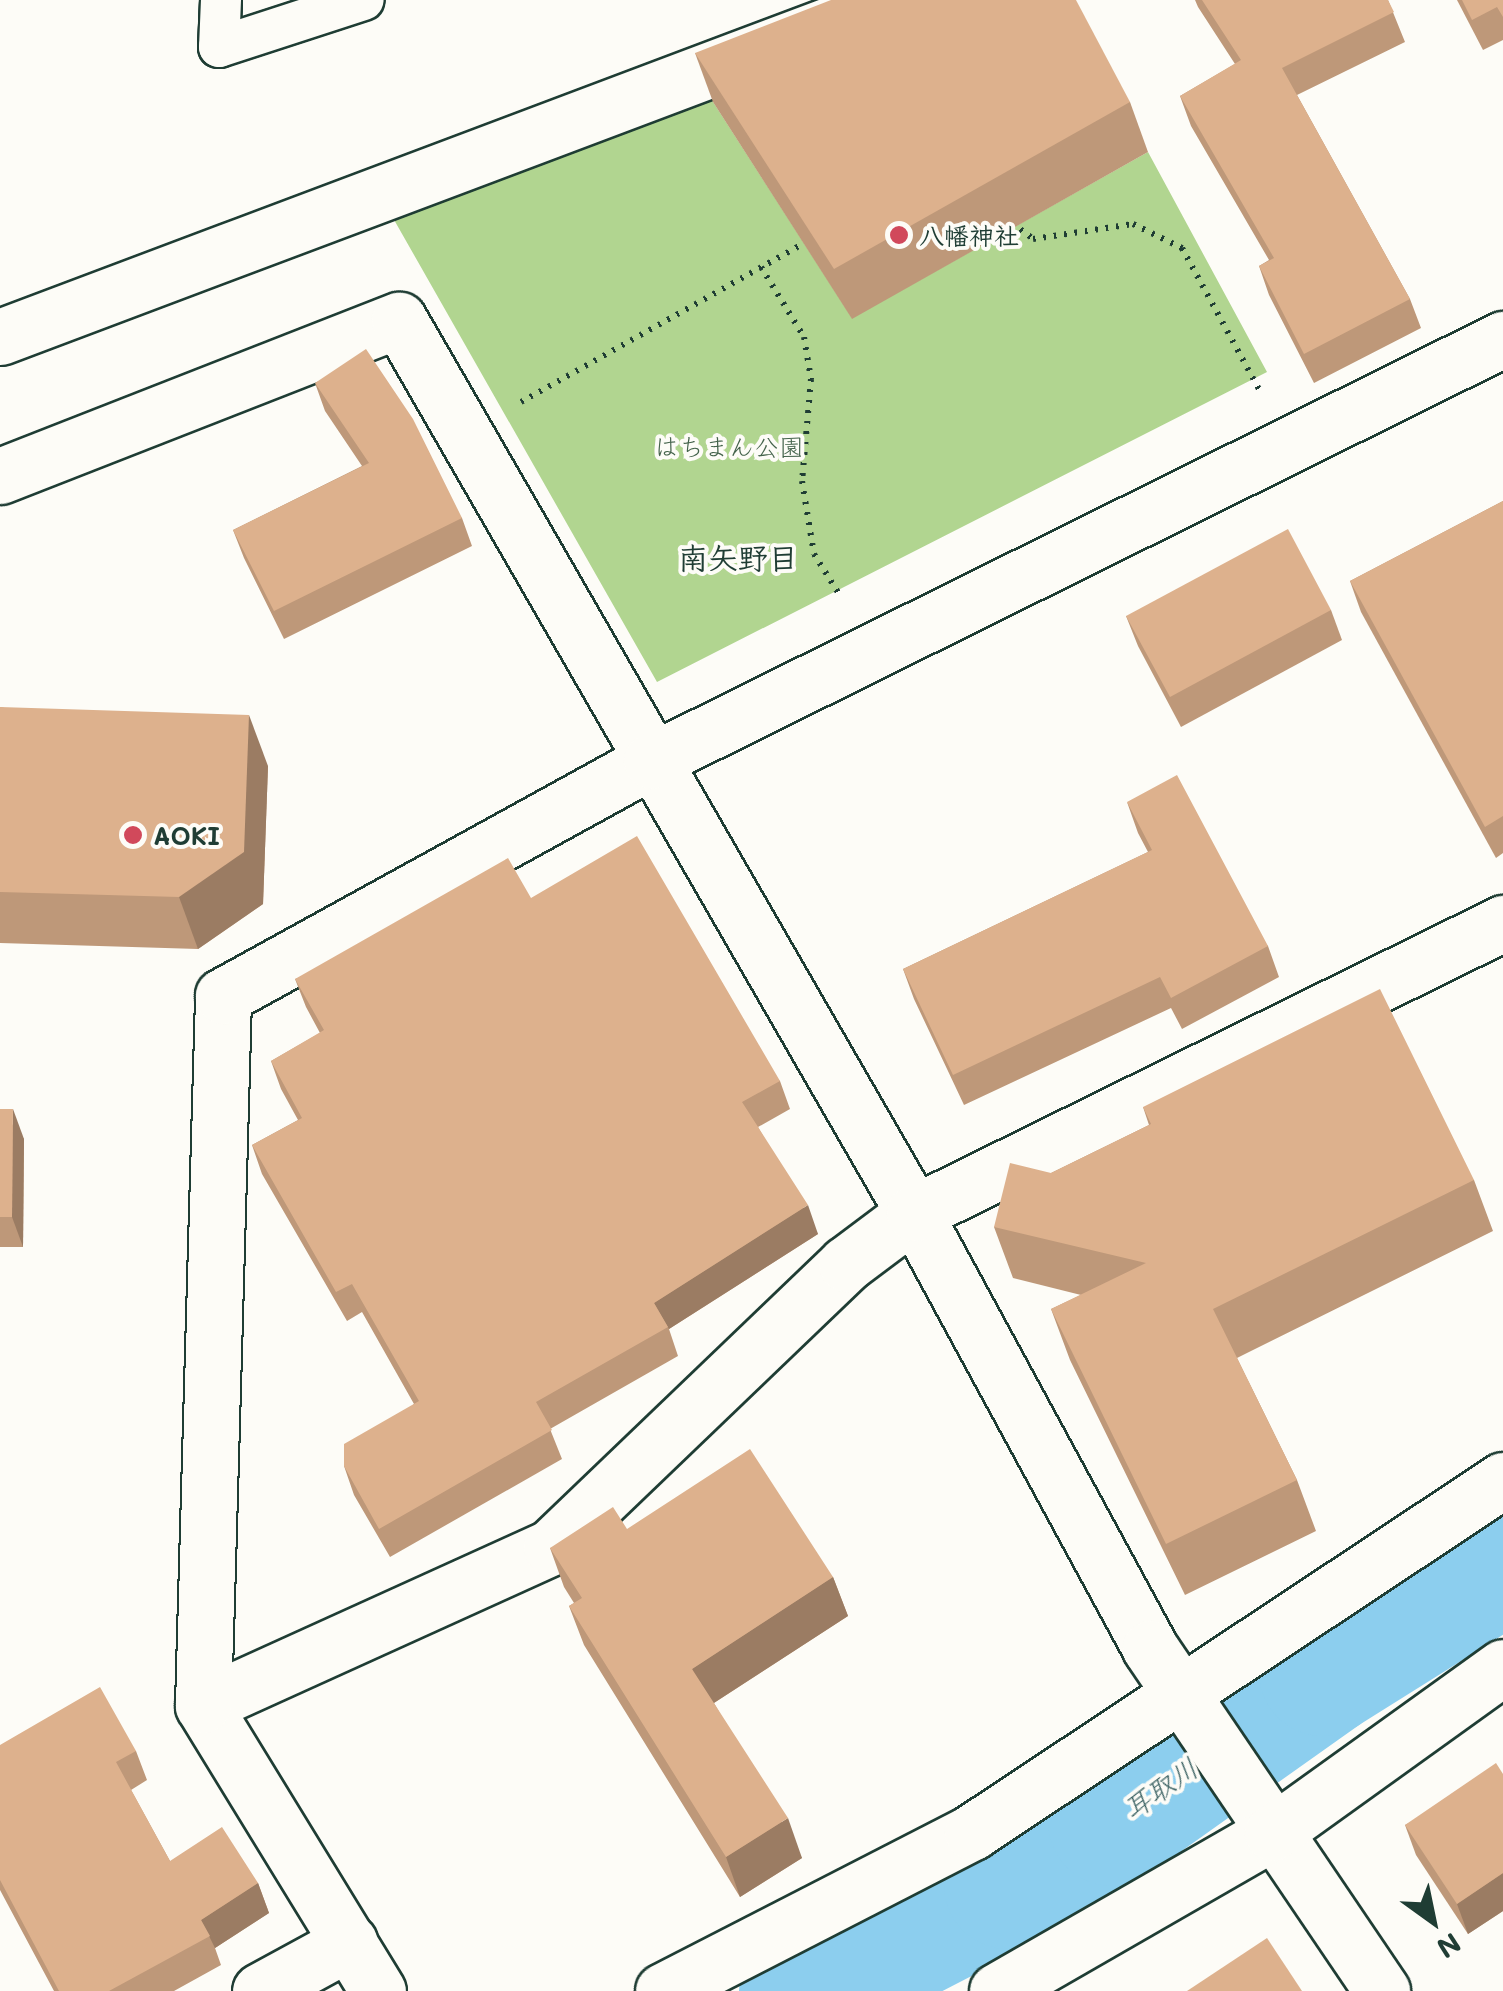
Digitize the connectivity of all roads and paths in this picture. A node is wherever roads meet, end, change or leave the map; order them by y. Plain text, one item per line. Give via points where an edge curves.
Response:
1 (221, 0) edge
2 (364, 0) edge
3 (894, 0) edge
4 (1007, 219) edge
5 (811, 220) edge
6 (761, 267) junction
7 (0, 336) edge
8 (1503, 338) edge
9 (1253, 379) dead end
10 (464, 434) junction
11 (0, 476) edge
12 (837, 591) dead end
13 (652, 761) junction
14 (1503, 923) edge
15 (914, 1212) junction
16 (1503, 1480) edge
17 (1503, 1667) edge
18 (1185, 1704) junction
19 (203, 1705) junction
20 (1262, 1819) junction
21 (350, 1942) junction
22 (260, 1991) edge
23 (378, 1991) edge
24 (663, 1991) edge
25 (997, 1991) edge
26 (1382, 1991) edge

1 - 2 lane via 219,47
3 - 7 street
4 - 9 path via 1034,239 1132,224 1182,248
5 - 6 path via 821,234
6 - 10 path
6 - 12 path via 804,337 812,379 802,482 814,554
8 - 13 street
10 - 11 street via 399,320
10 - 13 street
13 - 15 street
13 - 19 street via 223,996
14 - 15 street
15 - 18 street
15 - 19 street via 846,1264 552,1547
16 - 18 street
17 - 20 street
18 - 20 street
18 - 24 street via 972,1832
19 - 21 street
20 - 25 street
20 - 26 street
21 - 22 street
21 - 23 street

